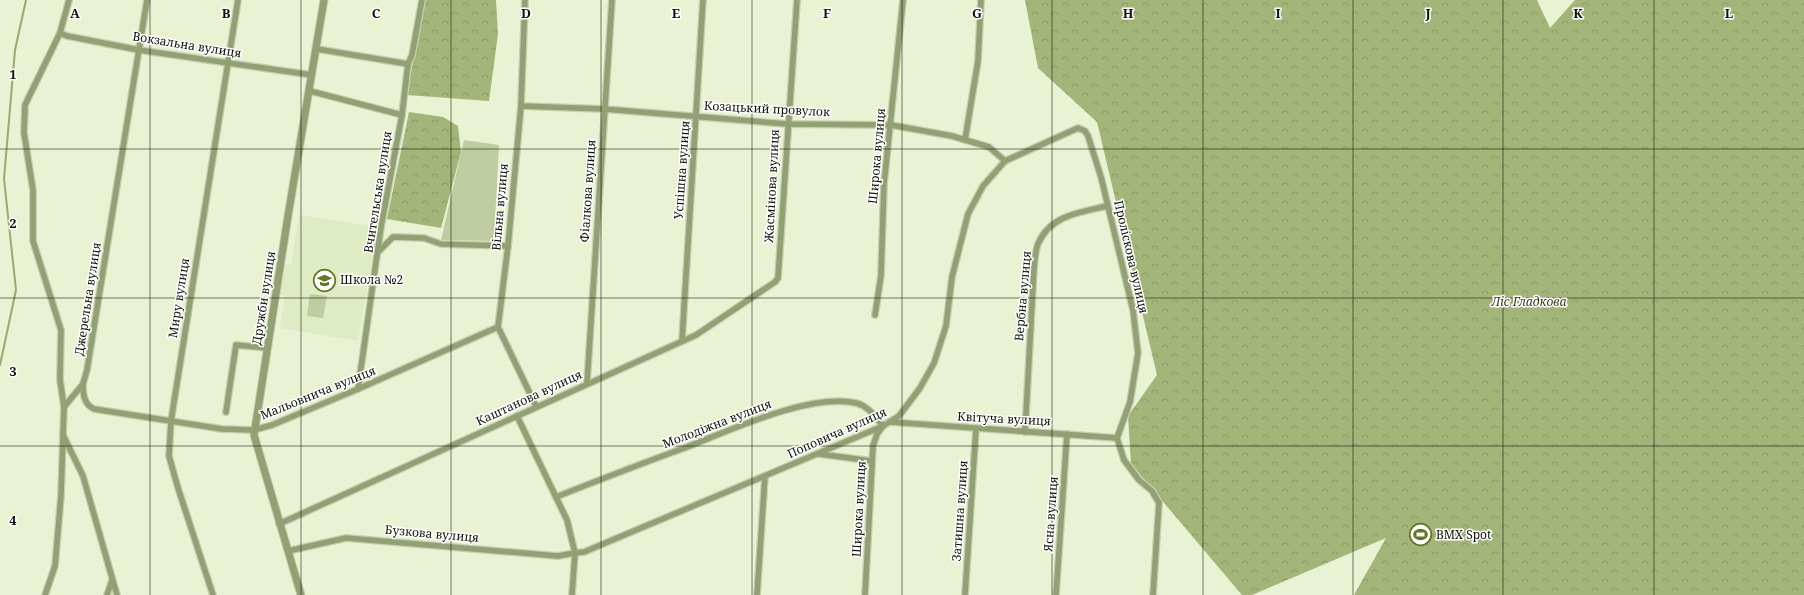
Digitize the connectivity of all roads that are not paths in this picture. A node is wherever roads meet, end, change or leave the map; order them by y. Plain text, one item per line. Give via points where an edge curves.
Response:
1 (69, 0) edge
2 (147, 0) edge
3 (238, 0) edge
4 (324, 0) edge
5 (422, 0) edge
6 (612, 0) edge
7 (703, 0) edge
8 (797, 0) edge
9 (903, 0) edge
10 (981, 0) edge
11 (525, 1) edge
12 (60, 33) junction
13 (317, 48) junction
14 (139, 50) junction
15 (228, 62) junction
16 (408, 64) junction
17 (312, 75) junction
18 (310, 91) junction
19 (521, 106) junction
20 (604, 109) junction
21 (402, 115) junction
22 (697, 116) junction
23 (787, 124) junction
24 (891, 125) junction
25 (1078, 128) joint
26 (965, 140) junction
27 (1005, 161) junction
28 (1107, 206) junction
29 (508, 246) junction
30 (379, 251) junction
31 (778, 278) joint
32 (875, 315) dead end
33 (498, 327) junction
34 (682, 341) junction
35 (267, 348) junction
36 (587, 383) junction
37 (83, 384) junction
38 (358, 389) junction
39 (536, 406) junction
40 (64, 407) junction
41 (226, 412) dead end
42 (516, 416) junction
43 (171, 421) junction
44 (890, 422) junction
45 (883, 426) junction
46 (976, 429) junction
47 (254, 430) junction
48 (1024, 432) junction
49 (62, 433) junction
50 (1067, 434) junction
51 (1118, 438) junction
52 (817, 454) junction
53 (872, 461) junction
54 (765, 476) junction
55 (556, 497) junction
56 (279, 524) junction
57 (288, 551) junction
58 (575, 553) junction
59 (112, 580) junction
60 (45, 595) edge
61 (107, 595) edge
62 (117, 595) edge
63 (212, 595) edge
64 (301, 595) edge
65 (572, 595) edge
66 (757, 595) edge
67 (865, 595) edge
68 (965, 595) edge
69 (1056, 595) edge
70 (1153, 595) edge

1 - 12 street
2 - 14 street, Джерельна вулиця
3 - 15 street, Миру вулиця
4 - 13 street, Дружби вулиця
5 - 16 street, Вчительська вулиця
6 - 20 street, Фіалкова вулиця
7 - 22 street, Успішна вулиця
8 - 23 street, Жасмінова вулиця
9 - 24 street, Широка вулиця
10 - 26 street via 978,61
11 - 19 street, Вільна вулиця
12 - 14 street, Вокзальна вулиця
12 - 40 street via 25,105 24,133 33,190 33,241 61,330 60,380
13 - 16 street
13 - 17 street, Дружби вулиця
14 - 15 street, Вокзальна вулиця
14 - 37 street, Джерельна вулиця via 92,345
15 - 17 street, Вокзальна вулиця
15 - 43 street, Миру вулиця
16 - 21 street, Вчительська вулиця
17 - 18 street, Дружби вулиця
18 - 21 street
18 - 35 street, Дружби вулиця
19 - 20 street, Козацький провулок
19 - 29 street, Вільна вулиця
20 - 22 street, Козацький провулок
20 - 36 street, Фіалкова вулиця
21 - 30 street, Вчительська вулиця
22 - 23 street, Козацький провулок
22 - 34 street, Успішна вулиця
23 - 24 street, Козацький провулок
23 - 31 street, Жасмінова вулиця
24 - 26 street, Козацький провулок
24 - 32 street, Широка вулиця via 884,184 881,275
25 - 27 street, Поповича вулиця
25 - 28 street, Проліскова вулиця via 1085,131 1088,136
26 - 27 street, Козацький провулок via 989,147
27 - 44 street, Поповича вулиця via 983,186 968,214 952,277 946,326 934,363 900,416
28 - 48 street, Вербна вулиця via 1057,220 1038,244 1034,268
28 - 51 street, Проліскова вулиця via 1133,310 1138,353 1130,402
29 - 30 street via 441,244 424,238 398,237 393,238
29 - 33 street, Вільна вулиця
30 - 38 street, Вчительська вулиця
31 - 34 street, Каштанова вулиця via 707,328
33 - 38 street, Мальовнича вулиця
33 - 39 street
34 - 36 street, Каштанова вулиця
35 - 41 street via 236,346
35 - 47 street, Дружби вулиця
36 - 39 street, Каштанова вулиця
37 - 40 street, Джерельна вулиця
37 - 43 street, Мальовнича вулиця via 83,397 89,407
38 - 47 street, Мальовнича вулиця
39 - 42 street, Каштанова вулиця
40 - 49 street
42 - 55 street
42 - 56 street, Каштанова вулиця
43 - 47 street, Мальовнича вулиця via 222,429
43 - 63 street, Миру вулиця via 169,456
44 - 45 street, Поповича вулиця
44 - 46 street, Квітуча вулиця
45 - 52 street, Поповича вулиця
45 - 53 street, Широка вулиця via 873,446
45 - 55 street, Молодіжна вулиця via 871,411 858,403 843,401 812,404 772,414
46 - 48 street, Квітуча вулиця
46 - 68 street, Затишна вулиця
47 - 56 street, Дружби вулиця via 255,444
48 - 50 street, Квітуча вулиця
49 - 59 street via 83,476
49 - 60 street via 62,496 55,566
50 - 51 street, Квітуча вулиця
50 - 69 street, Ясна вулиця
51 - 70 street via 1124,460 1139,480 1152,491 1159,503
52 - 53 street
52 - 54 street, Поповича вулиця
53 - 67 street, Широка вулиця
54 - 58 street, Поповича вулиця via 584,552
54 - 66 street
55 - 58 street via 567,520
56 - 57 street, Дружби вулиця
57 - 58 street, Бузкова вулиця via 346,538 558,556
57 - 64 street, Дружби вулиця
58 - 65 street
59 - 61 street
59 - 62 street

